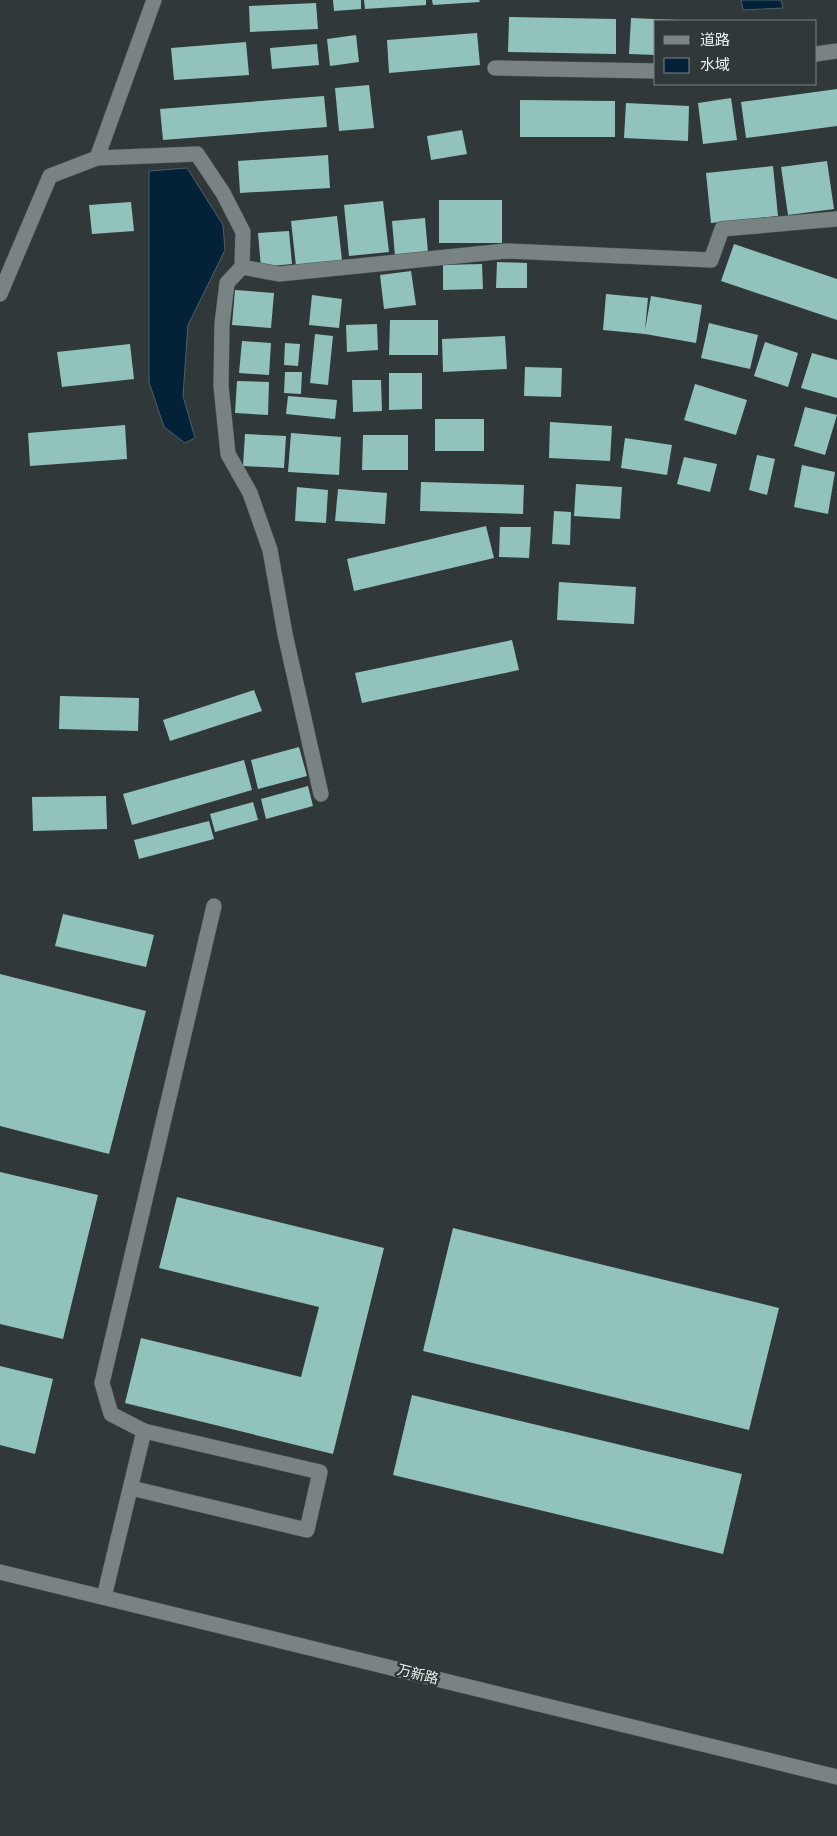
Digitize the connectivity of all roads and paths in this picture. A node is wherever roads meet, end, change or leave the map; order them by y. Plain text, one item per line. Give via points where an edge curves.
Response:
1 (154, 0) edge
2 (837, 51) edge
3 (817, 54) edge
4 (495, 68) dead end
5 (654, 71) edge
6 (97, 158) junction
7 (837, 219) edge
8 (242, 267) junction
9 (0, 294) edge
10 (321, 794) dead end
11 (214, 906) dead end
12 (144, 1431) junction
13 (130, 1488) junction
14 (0, 1572) edge
15 (104, 1597) junction
16 (837, 1776) edge

1 - 6 street
2 - 3 street
4 - 5 street
6 - 8 street via 197,154 223,193 243,232
6 - 9 street via 50,176
7 - 8 street via 722,229 711,260 506,252 279,274
8 - 10 street via 227,283 222,324 221,386 228,454 250,493 270,550 285,634
11 - 12 street via 102,1383 111,1414
12 - 13 street
12 - 13 street via 320,1472 307,1530
13 - 15 street
14 - 15 street, 万新路
15 - 16 street, 万新路

